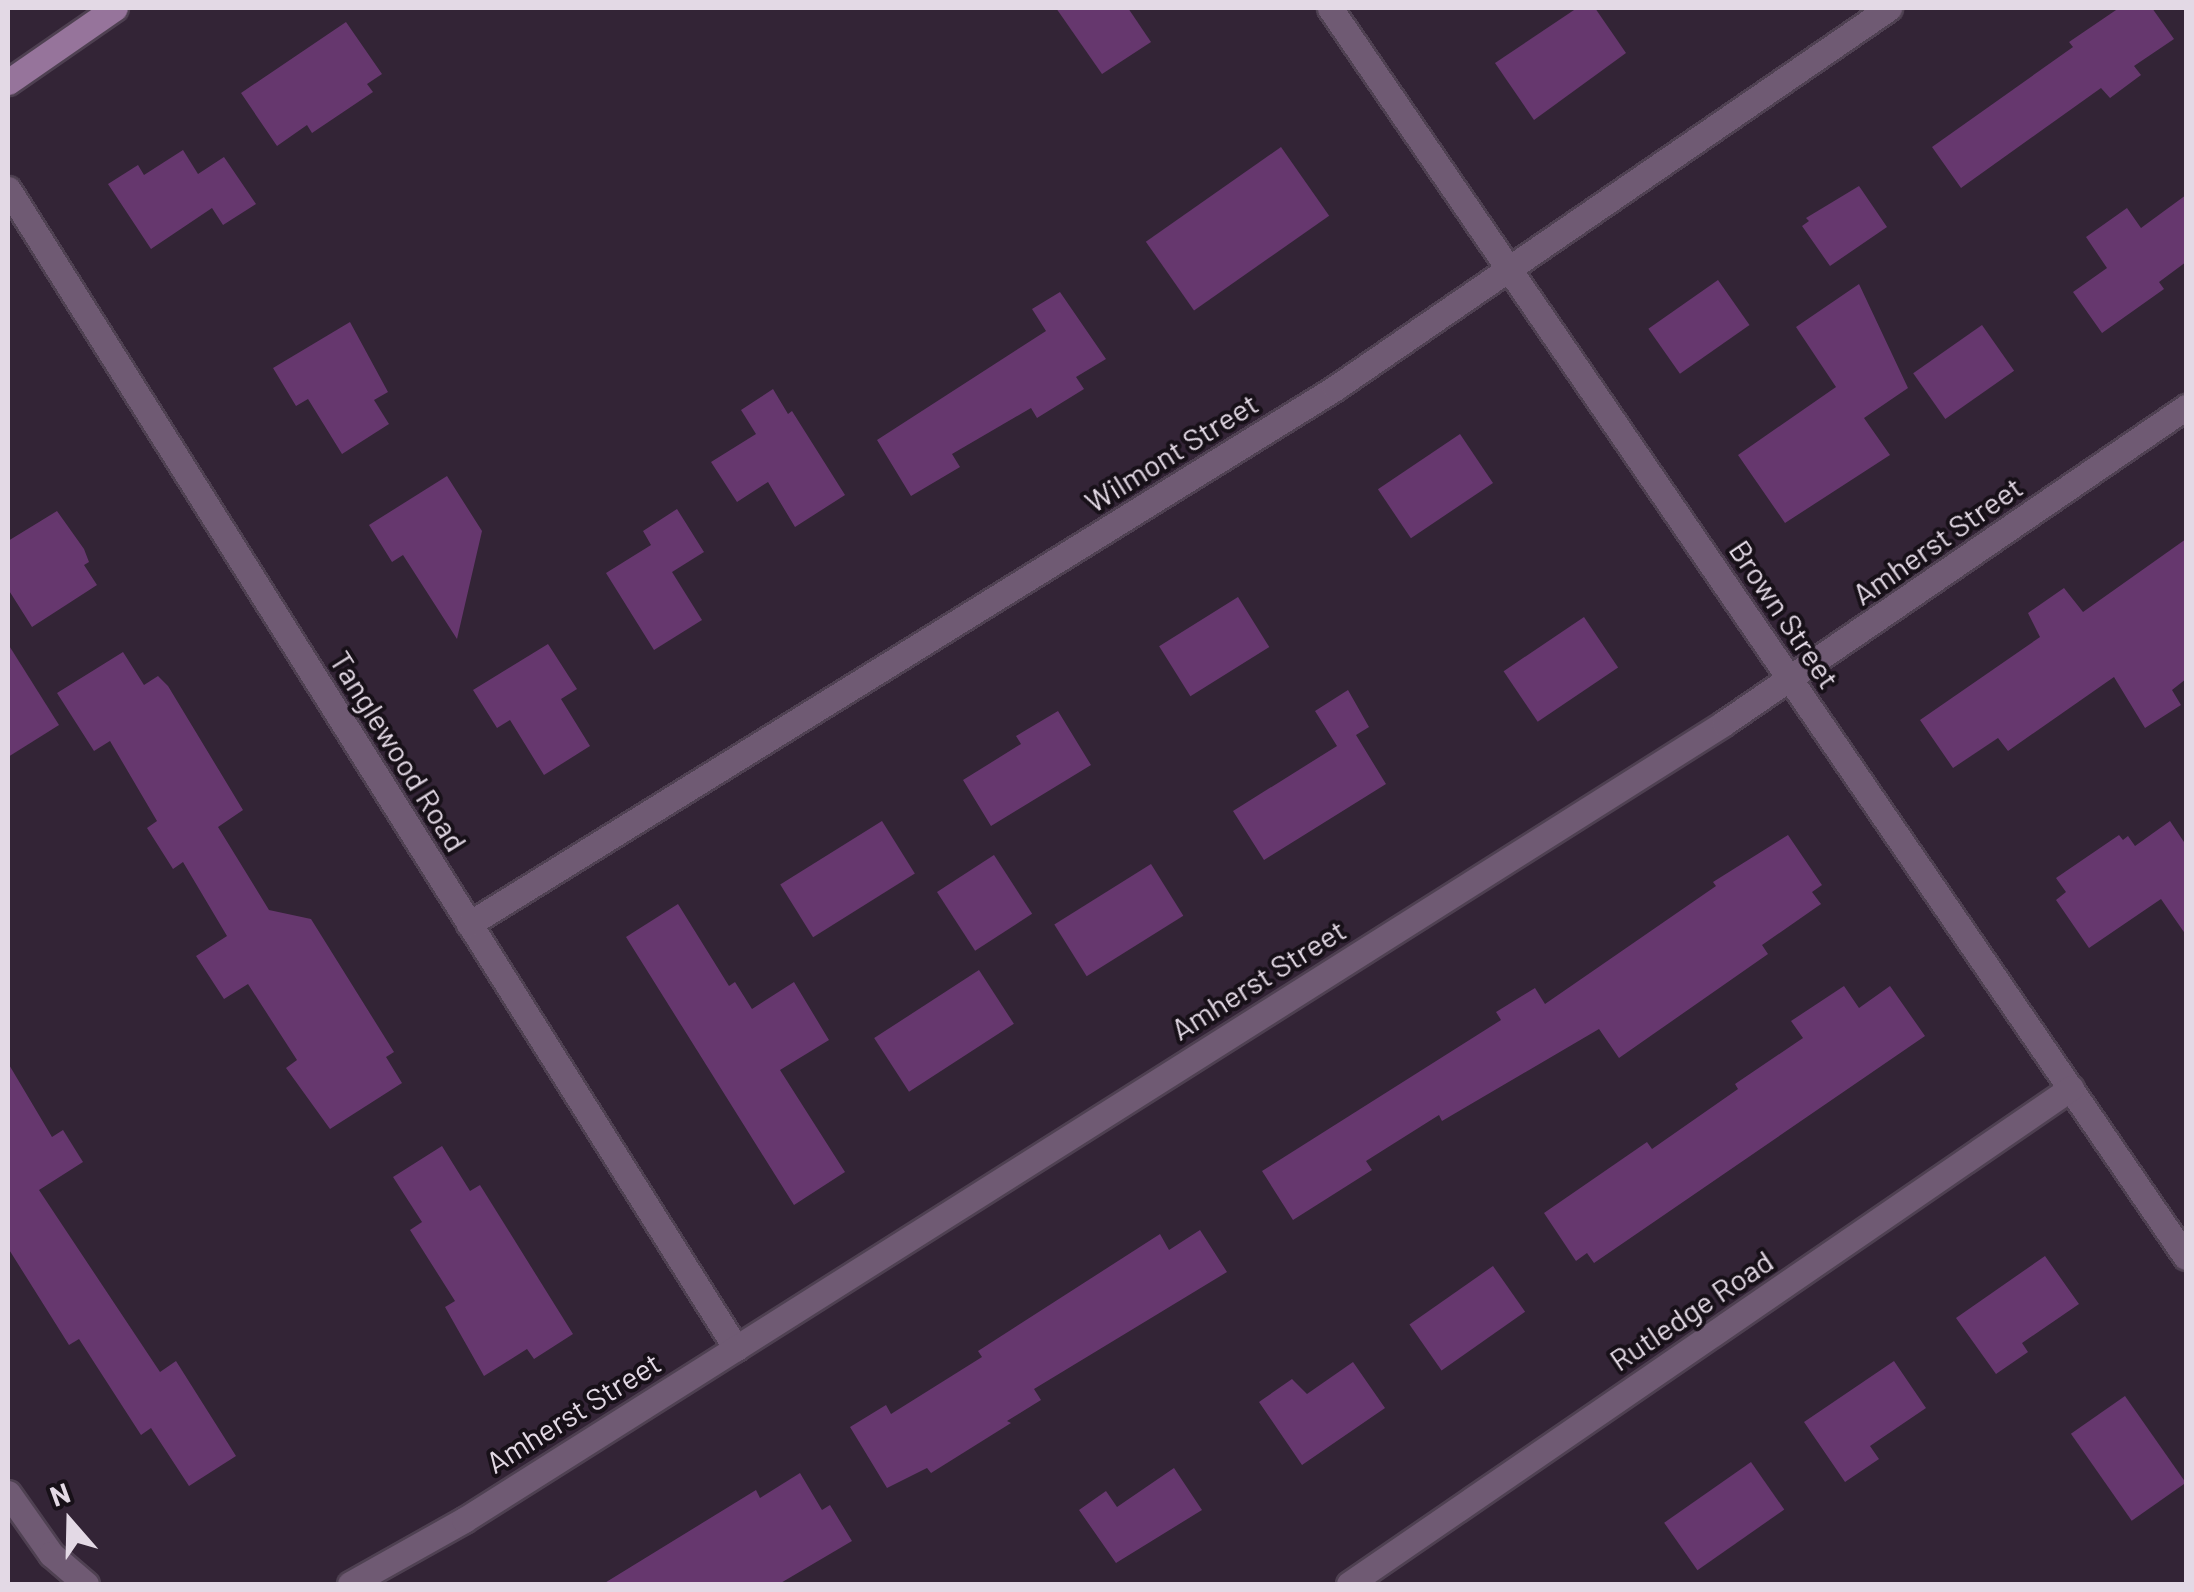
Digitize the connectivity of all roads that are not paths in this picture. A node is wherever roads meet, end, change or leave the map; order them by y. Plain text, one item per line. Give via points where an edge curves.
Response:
1 (115, 8) edge
2 (1330, 8) edge
3 (1889, 8) edge
4 (8, 82) edge
5 (8, 189) edge
6 (1509, 268) junction
7 (2186, 407) edge
8 (1790, 680) junction
9 (469, 924) junction
10 (2071, 1088) junction
11 (2186, 1257) edge
12 (736, 1348) junction
13 (8, 1493) edge
14 (86, 1584) edge
15 (350, 1584) edge
16 (1348, 1584) edge

1 - 4 street
2 - 6 street, Brown Street
3 - 6 street, Wilmont Street
5 - 9 street, Tanglewood Road
6 - 8 street, Brown Street
6 - 9 street, Wilmont Street via 1258,437
7 - 8 street, Amherst Street
8 - 10 street, Brown Street
8 - 12 street, Amherst Street
9 - 12 street, Tanglewood Road
10 - 11 street, Brown Street
10 - 16 street, Rutledge Road
12 - 15 street, Amherst Street
13 - 14 street via 51,1554

